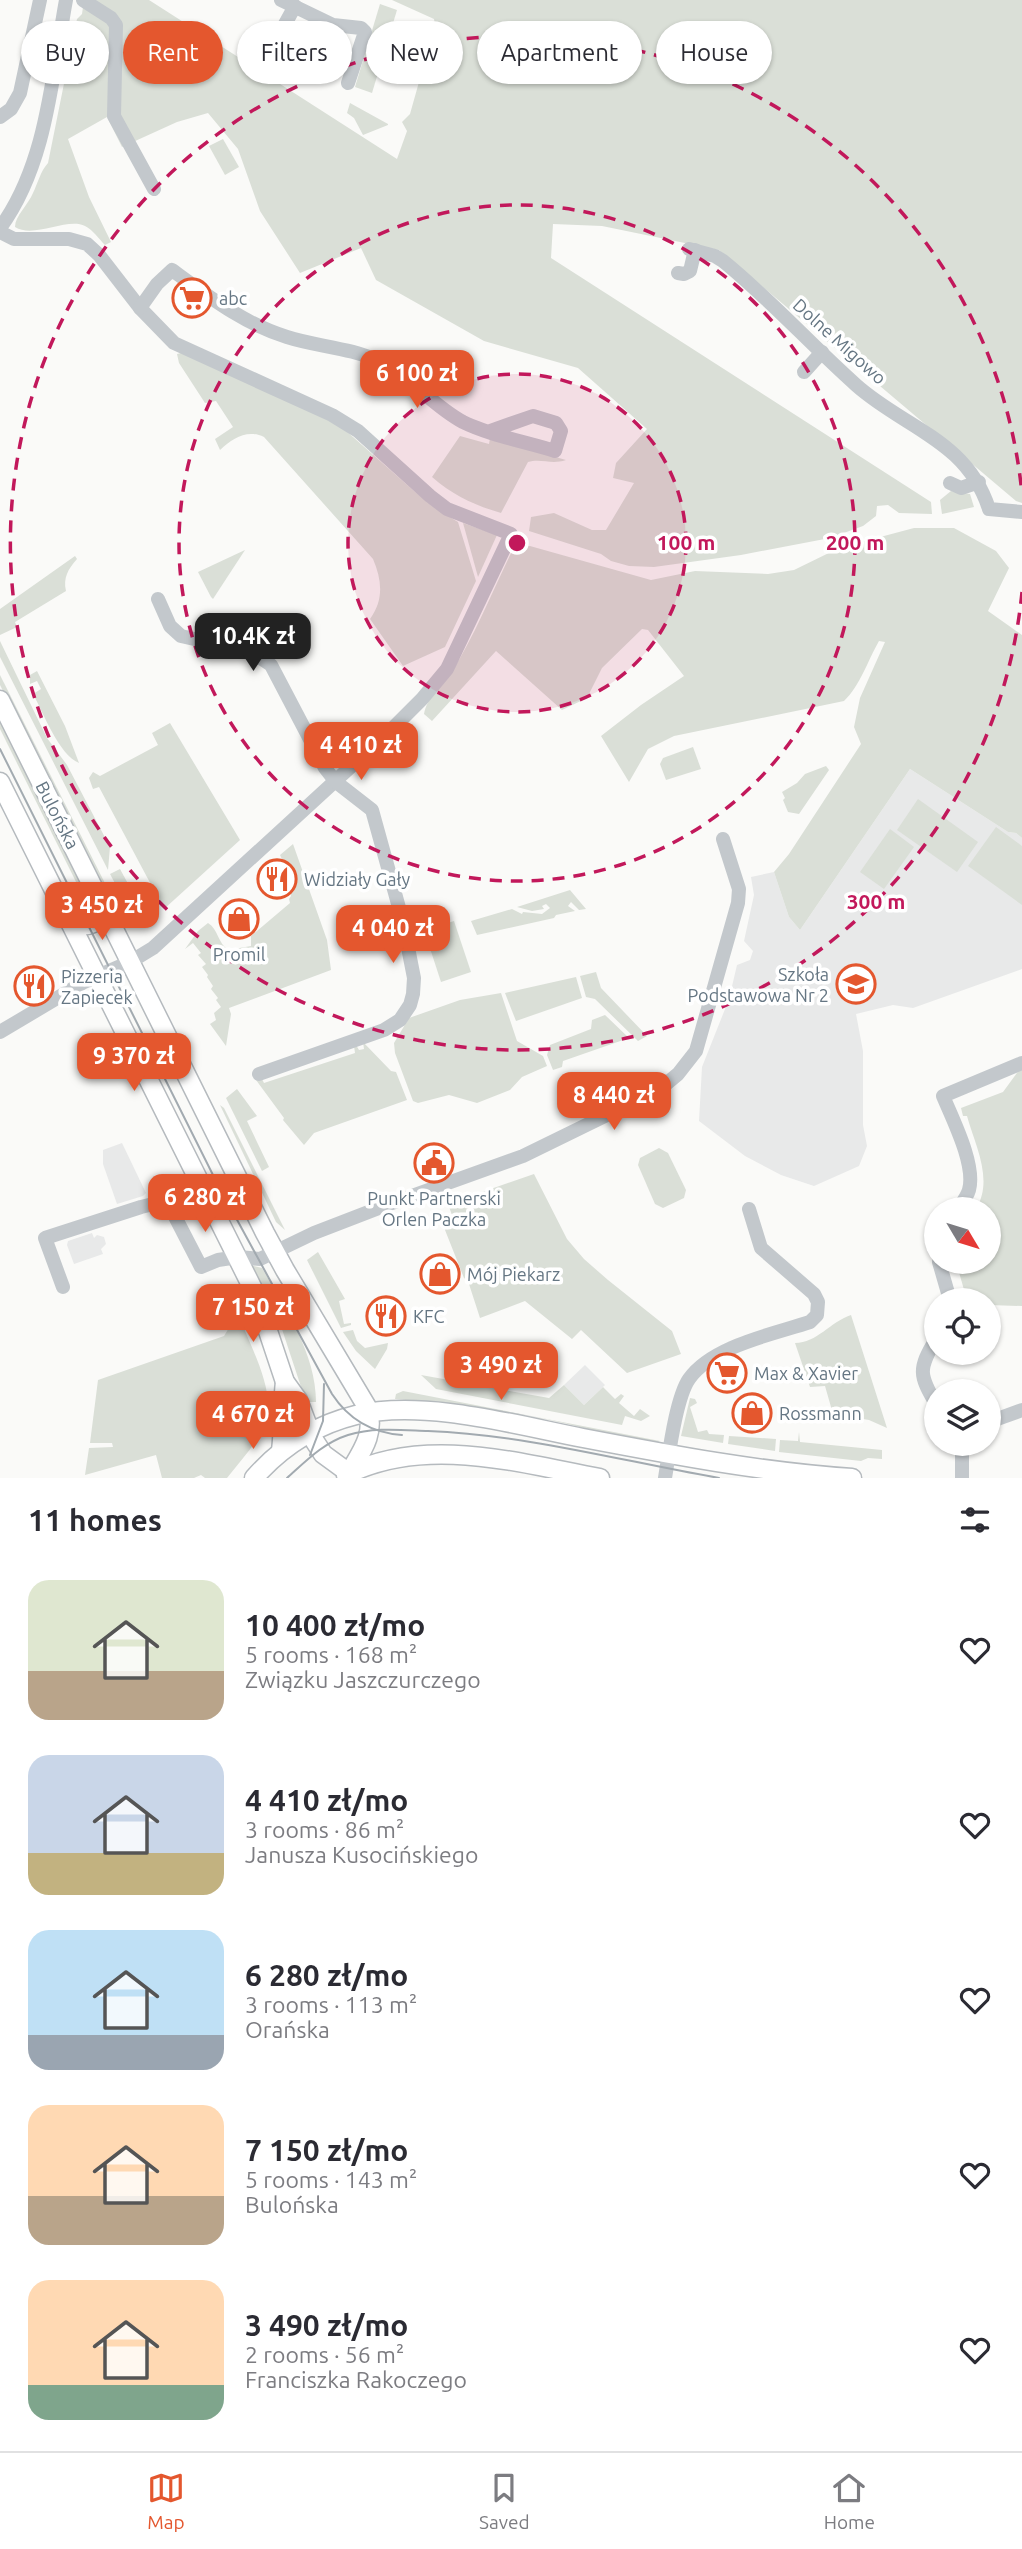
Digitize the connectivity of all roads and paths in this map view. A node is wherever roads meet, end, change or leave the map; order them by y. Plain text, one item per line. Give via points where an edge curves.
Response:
1 (40, 0) edge
2 (66, 0) edge
3 (83, 0) edge
4 (288, 3) edge
5 (282, 21) edge
6 (327, 21) edge
7 (352, 27) edge
8 (352, 71) edge
9 (0, 117) edge
10 (154, 189) dead end
11 (0, 230) edge
12 (678, 273) dead end
13 (140, 308) junction
14 (822, 352) junction
15 (804, 372) dead end
16 (490, 431) dead end
17 (979, 482) junction
18 (950, 483) dead end
19 (1022, 513) edge
20 (158, 599) dead end
21 (0, 700) edge
22 (0, 782) edge
23 (336, 782) junction
24 (723, 839) dead end
25 (104, 906) junction
26 (71, 923) junction
27 (130, 962) junction
28 (97, 975) junction
29 (0, 1032) edge
30 (1022, 1063) edge
31 (259, 1074) dead end
32 (965, 1197) edge
33 (749, 1209) dead end
34 (275, 1252) junction
35 (238, 1257) junction
36 (63, 1287) dead end
37 (924, 1363) edge
38 (924, 1381) edge
39 (285, 1382) junction
40 (1022, 1410) edge
41 (369, 1413) junction
42 (1001, 1418) edge
43 (309, 1432) junction
44 (281, 1451) junction
45 (669, 1453) junction
46 (962, 1456) edge
47 (345, 1476) edge
48 (254, 1478) edge
49 (600, 1478) edge
50 (665, 1478) edge
51 (852, 1478) edge
52 (962, 1478) edge

1 - 9 street via 20,93
2 - 11 street via 37,147 21,193
3 - 10 street via 116,25 114,116
4 - 5 street
4 - 6 street
7 - 8 street via 365,32
11 - 13 street via 14,239 69,239 87,244
12 - 14 street, Dolne Migowo via 690,271 692,249 715,256
13 - 16 street via 172,270 255,326 377,360 465,423
13 - 23 street via 174,343 332,415 358,431 447,509 511,534 442,675
14 - 15 street
14 - 17 street, Dolne Migowo via 868,395 940,442
17 - 18 street via 961,488
17 - 19 street, Dolne Migowo via 989,509
20 - 23 street via 170,626 181,636 256,655 271,665
21 - 25 main road, Bulońska
22 - 26 main road, Bulońska
23 - 27 street via 153,948
23 - 31 street via 370,808 376,821 403,922 414,979 412,1000 392,1026
24 - 34 street via 739,889 738,903 696,1051 671,1081 523,1156 384,1206
25 - 26 main road via 95,924 81,927
25 - 27 main road, Bulońska
26 - 28 main road, Bulońska
27 - 28 street
27 - 34 main road, Bulońska
28 - 29 street
28 - 35 main road, Bulońska
30 - 32 street via 943,1096 970,1173
33 - 45 street via 761,1248 814,1294 817,1315 810,1322 726,1351 696,1370 687,1381
34 - 35 street via 260,1259
34 - 41 main road, Bulońska
35 - 36 street via 201,1268 172,1209 165,1201 157,1202 45,1238
35 - 39 main road, Bulońska via 264,1314
37 - 38 street
39 - 43 main road, Bulońska via 298,1400
39 - 44 main road, Bulońska
40 - 42 street
41 - 43 main road
41 - 45 main road via 434,1412
41 - 47 main road via 369,1436
43 - 44 main road
43 - 47 main road, Bulońska
44 - 48 main road
45 - 50 street
45 - 51 main road
46 - 52 street
47 - 49 main road via 378,1463 442,1454 499,1459

